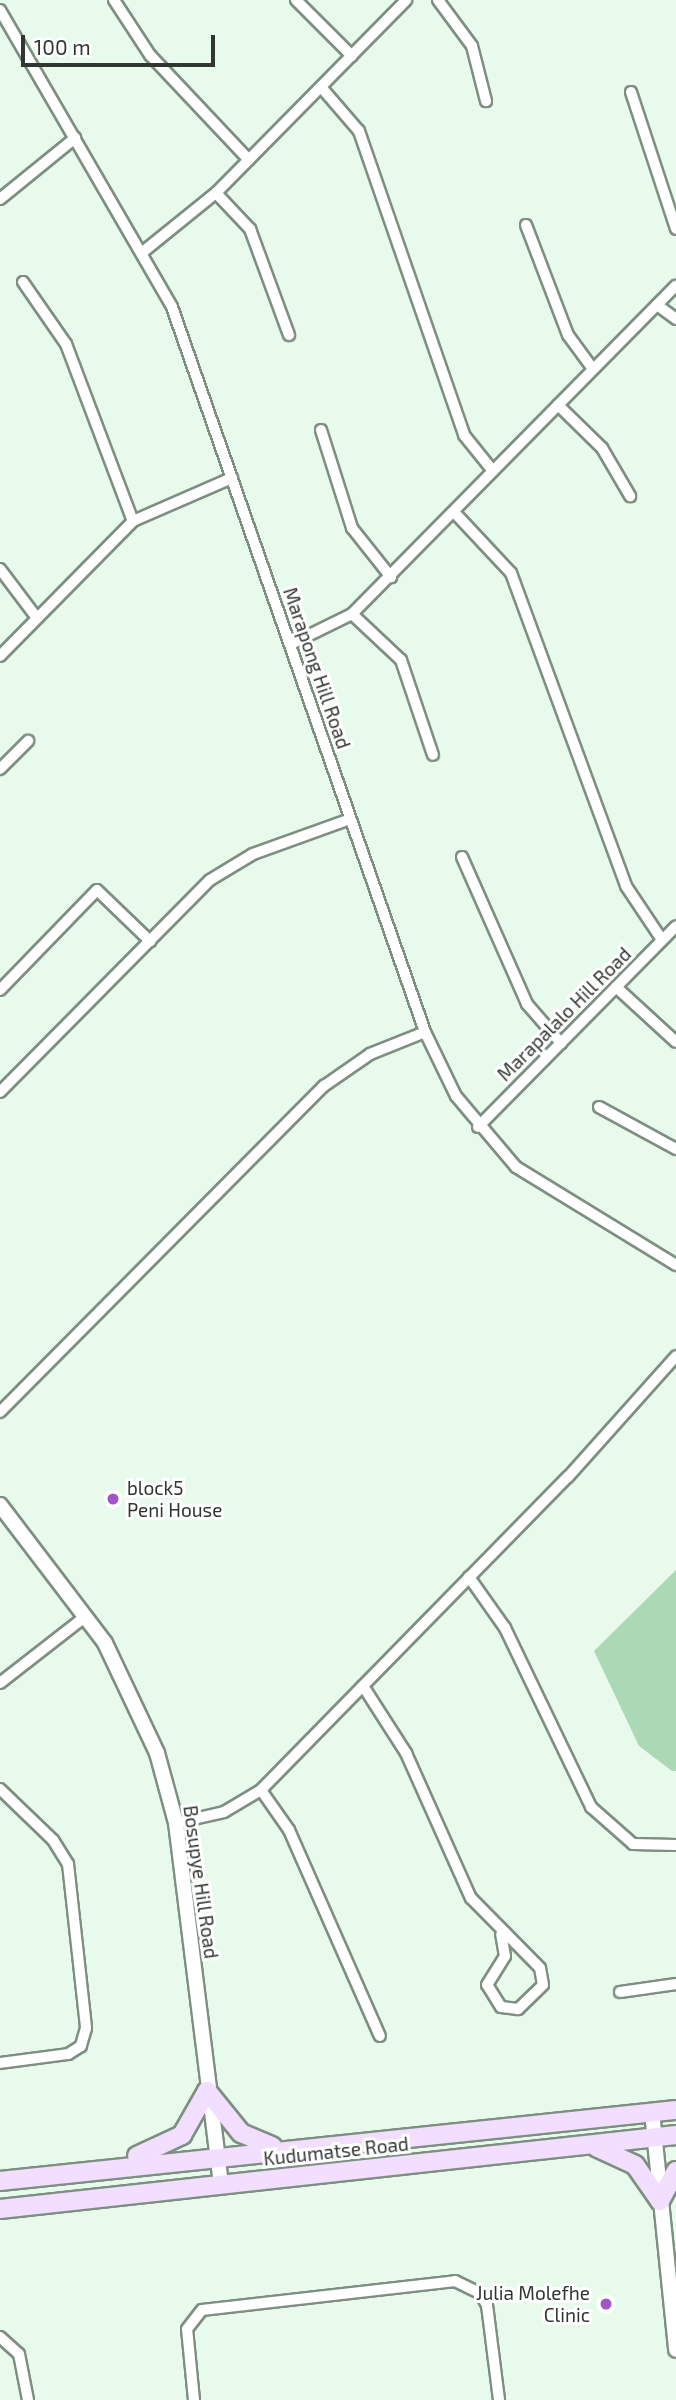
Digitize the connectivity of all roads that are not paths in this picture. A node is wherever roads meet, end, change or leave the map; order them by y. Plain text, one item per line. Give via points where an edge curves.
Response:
1 (114, 0) edge
2 (296, 0) edge
3 (406, 0) edge
4 (438, 0) edge
5 (0, 10) edge
6 (352, 56) junction
7 (321, 87) junction
8 (631, 92) dead end
9 (486, 101) dead end
10 (75, 138) junction
11 (249, 160) junction
12 (216, 193) junction
13 (0, 199) edge
14 (526, 225) dead end
15 (676, 229) edge
16 (144, 251) junction
17 (23, 282) dead end
18 (676, 286) edge
19 (657, 305) junction
20 (676, 319) edge
21 (289, 335) dead end
22 (593, 369) junction
23 (558, 405) junction
24 (321, 430) dead end
25 (493, 471) junction
26 (232, 478) junction
27 (630, 496) dead end
28 (454, 512) junction
29 (133, 522) junction
30 (0, 569) edge
31 (391, 577) junction
32 (352, 614) junction
33 (37, 618) junction
34 (291, 644) junction
35 (0, 656) edge
36 (28, 740) dead end
37 (433, 755) dead end
38 (0, 769) edge
39 (350, 819) junction
40 (463, 857) dead end
41 (676, 926) edge
42 (662, 940) junction
43 (150, 941) junction
44 (616, 987) junction
45 (0, 990) edge
46 (425, 1032) junction
47 (676, 1042) edge
48 (561, 1043) junction
49 (0, 1092) edge
50 (600, 1107) dead end
51 (478, 1127) junction
52 (676, 1149) edge
53 (676, 1265) edge
54 (676, 1356) edge
55 (672, 1370) edge
56 (0, 1412) edge
57 (0, 1505) edge
58 (468, 1577) junction
59 (86, 1616) junction
60 (0, 1683) edge
61 (363, 1686) junction
62 (0, 1789) edge
63 (261, 1790) junction
64 (176, 1823) junction
65 (676, 1845) edge
66 (501, 1934) junction
67 (676, 1984) edge
68 (620, 1992) dead end
69 (380, 2036) dead end
70 (0, 2063) edge
71 (207, 2091) junction
72 (676, 2110) edge
73 (652, 2112) junction
74 (676, 2135) edge
75 (654, 2137) junction
76 (588, 2144) junction
77 (276, 2147) junction
78 (218, 2154) junction
79 (114, 2164) junction
80 (676, 2171) edge
81 (0, 2181) edge
82 (221, 2185) junction
83 (660, 2201) junction
84 (0, 2209) edge
85 (0, 2337) edge
86 (676, 2350) edge
87 (28, 2400) edge
88 (194, 2400) edge
89 (499, 2400) edge

1 - 11 street via 150,55
2 - 6 street
3 - 6 street
4 - 9 street via 472,46
5 - 10 street, Marapong Hill Road
6 - 7 street
7 - 11 street
7 - 25 street via 359,131 464,435
8 - 15 street
10 - 13 street
10 - 16 street, Marapong Hill Road
11 - 12 street
12 - 16 street
12 - 21 street via 250,229
14 - 22 street via 568,335
16 - 26 street, Marapong Hill Road via 172,307
17 - 29 street via 66,344
18 - 19 street
19 - 20 street
19 - 22 street
22 - 23 street
23 - 25 street
23 - 27 street via 602,448
24 - 31 street via 352,528
25 - 28 street
26 - 29 street
26 - 34 street, Marapong Hill Road
28 - 31 street
28 - 42 street via 511,573 626,886
29 - 33 street
30 - 33 street
31 - 32 street
32 - 34 street
32 - 37 street via 401,660
33 - 35 street
34 - 39 street, Marapong Hill Road
36 - 38 street
39 - 43 street via 231,866
39 - 46 street, Marapong Hill Road
40 - 48 street via 527,1004
41 - 42 street, Marapalalo Hill Road
42 - 44 street, Marapalalo Hill Road
43 - 45 street via 97,890
43 - 49 street
44 - 47 street
44 - 48 street, Marapalalo Hill Road
46 - 51 street, Marapong Hill Road
46 - 56 street via 370,1054 324,1086
48 - 51 street, Marapalalo Hill Road
50 - 52 street
51 - 53 street, Marapong Hill Road via 553,1194
54 - 55 street
55 - 58 street
57 - 59 street, Bosupye Hill Road
58 - 61 street
58 - 65 street via 505,1628 591,1807 633,1844
59 - 60 street
59 - 64 street, Bosupye Hill Road via 137,1704
61 - 63 street
61 - 66 street via 406,1753 468,1891
62 - 70 street via 53,1840 68,1864 86,2028 81,2046 68,2054
63 - 64 street via 224,1812
63 - 69 street via 289,1830
64 - 71 street, Bosupye Hill Road
66 - 66 street via 540,1968 542,1984 518,2010 501,2007 488,1985 505,1956
67 - 68 street
71 - 77 main road via 241,2133
71 - 78 street, Bosupye Hill Road
71 - 79 main road via 182,2135
72 - 73 main road, Kudumatse Road
73 - 75 street
73 - 77 main road, Kudumatse Road
74 - 75 main road, Kudumatse Road
75 - 76 main road, Kudumatse Road
75 - 83 street
76 - 82 main road, Kudumatse Road
76 - 83 main road via 635,2165
77 - 78 main road, Kudumatse Road
78 - 79 main road, Kudumatse Road
78 - 82 street, Bosupye Hill Road
79 - 81 main road, Kudumatse Road
80 - 83 main road
82 - 84 main road, Kudumatse Road
83 - 86 street
85 - 87 street via 19,2354
88 - 89 street via 187,2329 202,2311 455,2281 480,2293 487,2305

